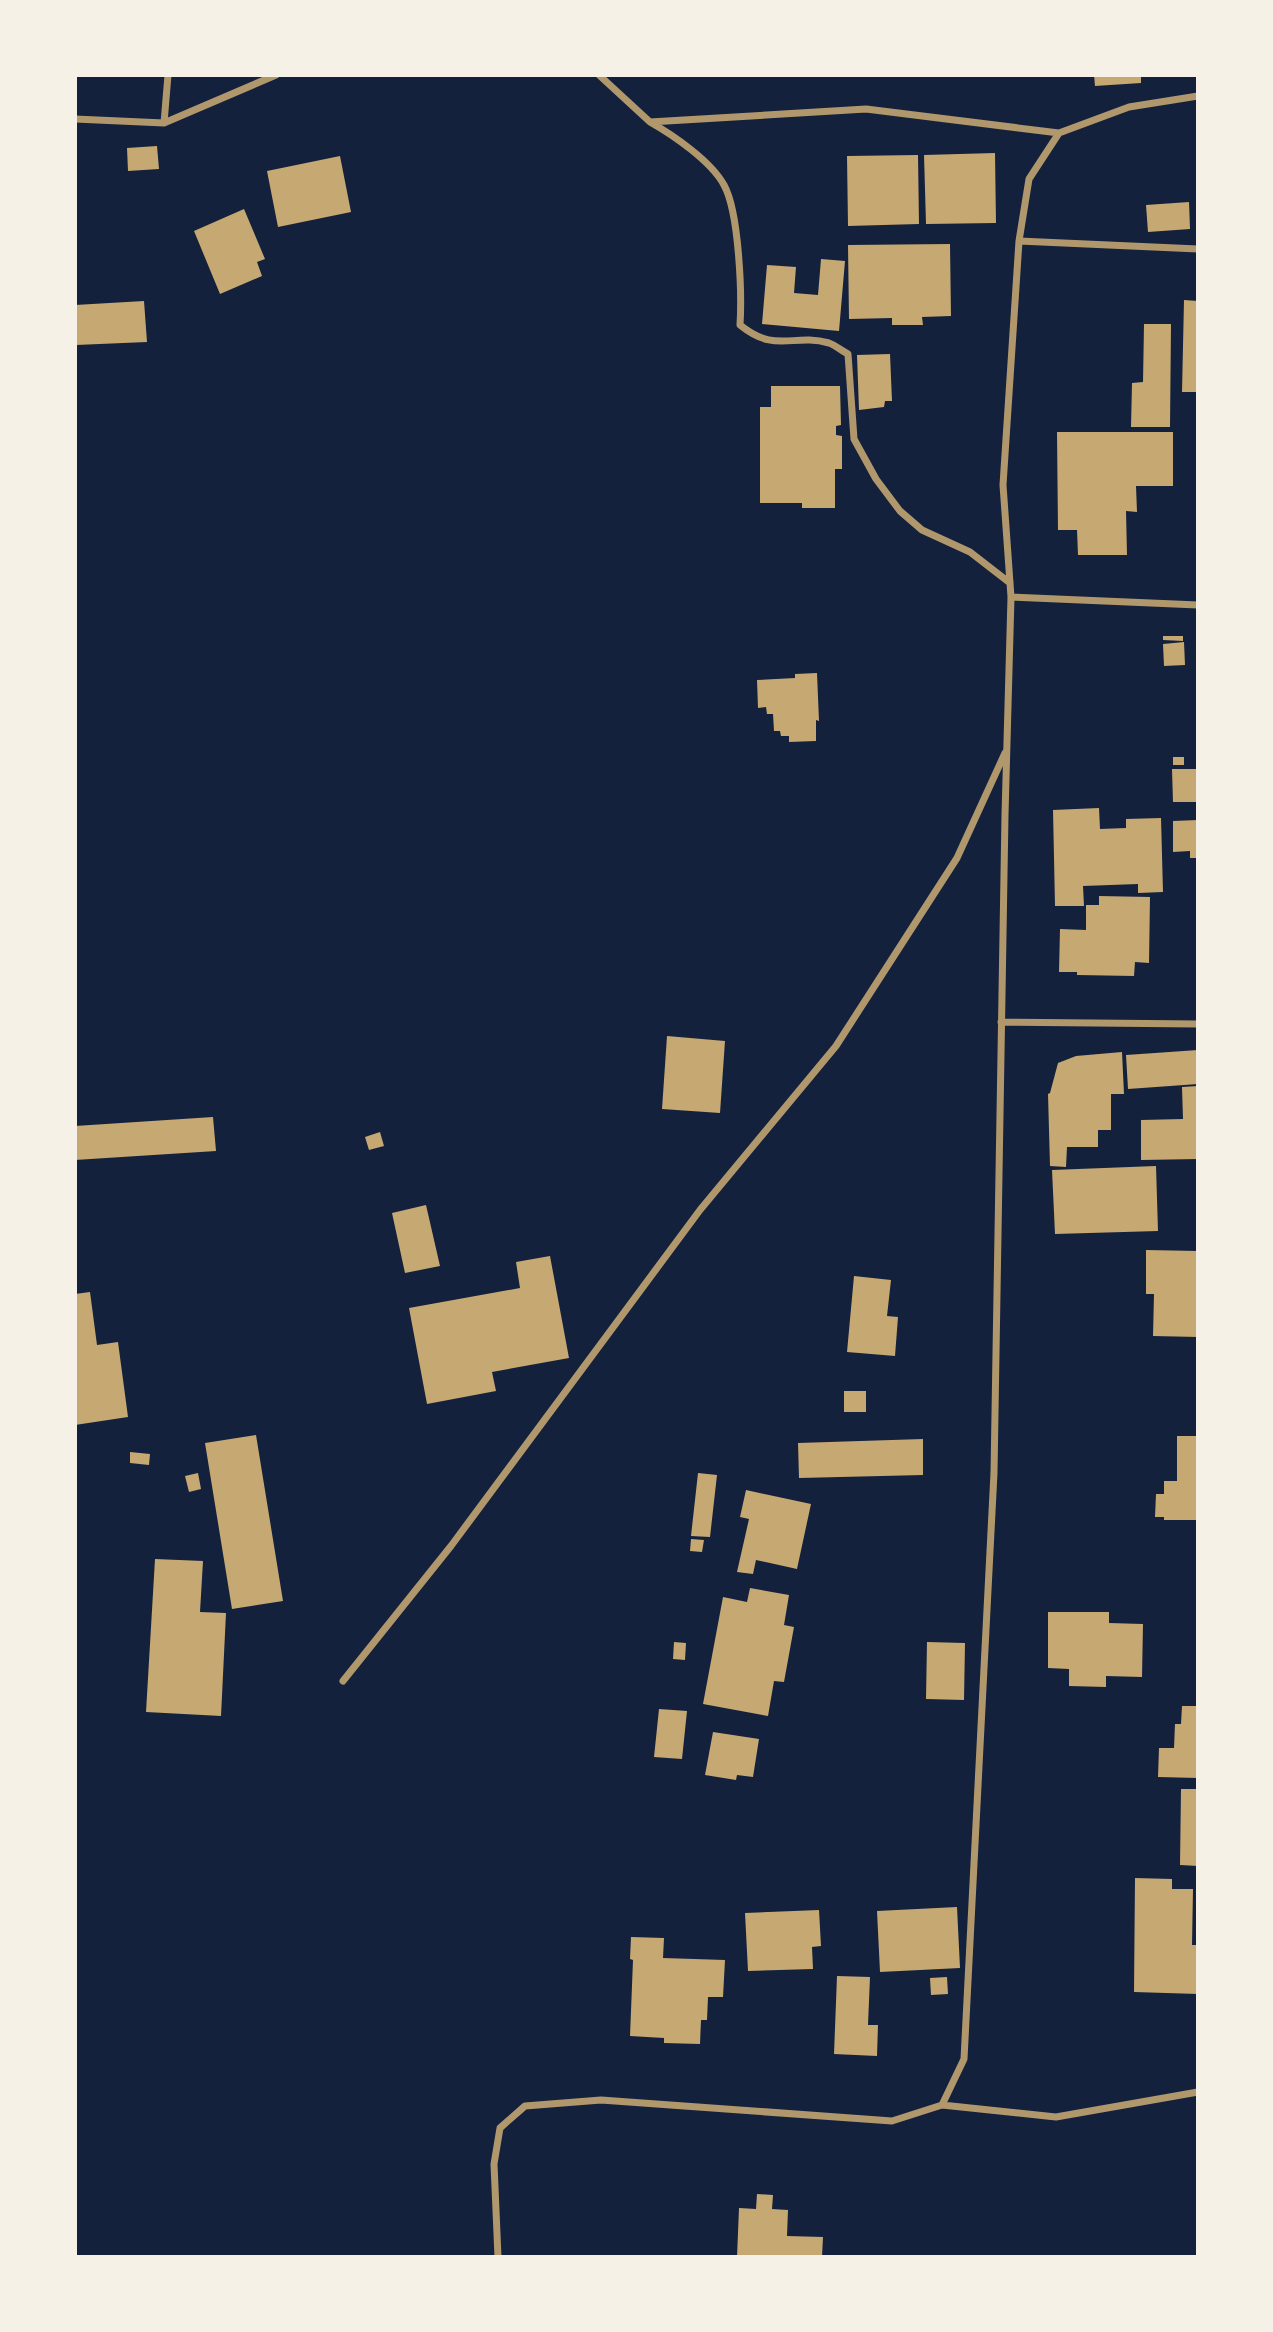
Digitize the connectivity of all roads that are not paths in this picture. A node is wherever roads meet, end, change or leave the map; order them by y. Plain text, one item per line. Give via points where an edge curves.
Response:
1 (168, 75) edge
2 (276, 75) edge
3 (599, 75) edge
4 (1198, 96) edge
5 (75, 119) edge
6 (650, 122) junction
7 (164, 123) junction
8 (1059, 133) junction
9 (1019, 241) junction
10 (1198, 249) edge
11 (1010, 583) junction
12 (1011, 597) junction
13 (1198, 605) edge
14 (1007, 749) junction
15 (1001, 1022) junction
16 (1198, 1024) edge
17 (343, 1681) dead end
18 (1198, 2092) edge
19 (942, 2105) junction
20 (498, 2257) edge

1 - 7 street
2 - 7 street
3 - 6 street
4 - 8 street via 1129,107
5 - 7 street
6 - 8 street via 866,109
6 - 11 street via 680,139 724,185 733,218 742,295 740,325 755,337 830,344 848,354 854,439 876,479 900,511 922,530 970,552
8 - 9 street via 1029,179
9 - 10 street
9 - 11 street via 1003,485
11 - 12 street
12 - 13 street
12 - 14 street
14 - 15 street
14 - 17 street via 957,858 836,1045 700,1210 451,1546
15 - 16 street
15 - 19 street via 993,1472 964,2059
18 - 19 street via 1056,2117
19 - 20 street via 892,2121 601,2100 525,2106 500,2128 494,2164

